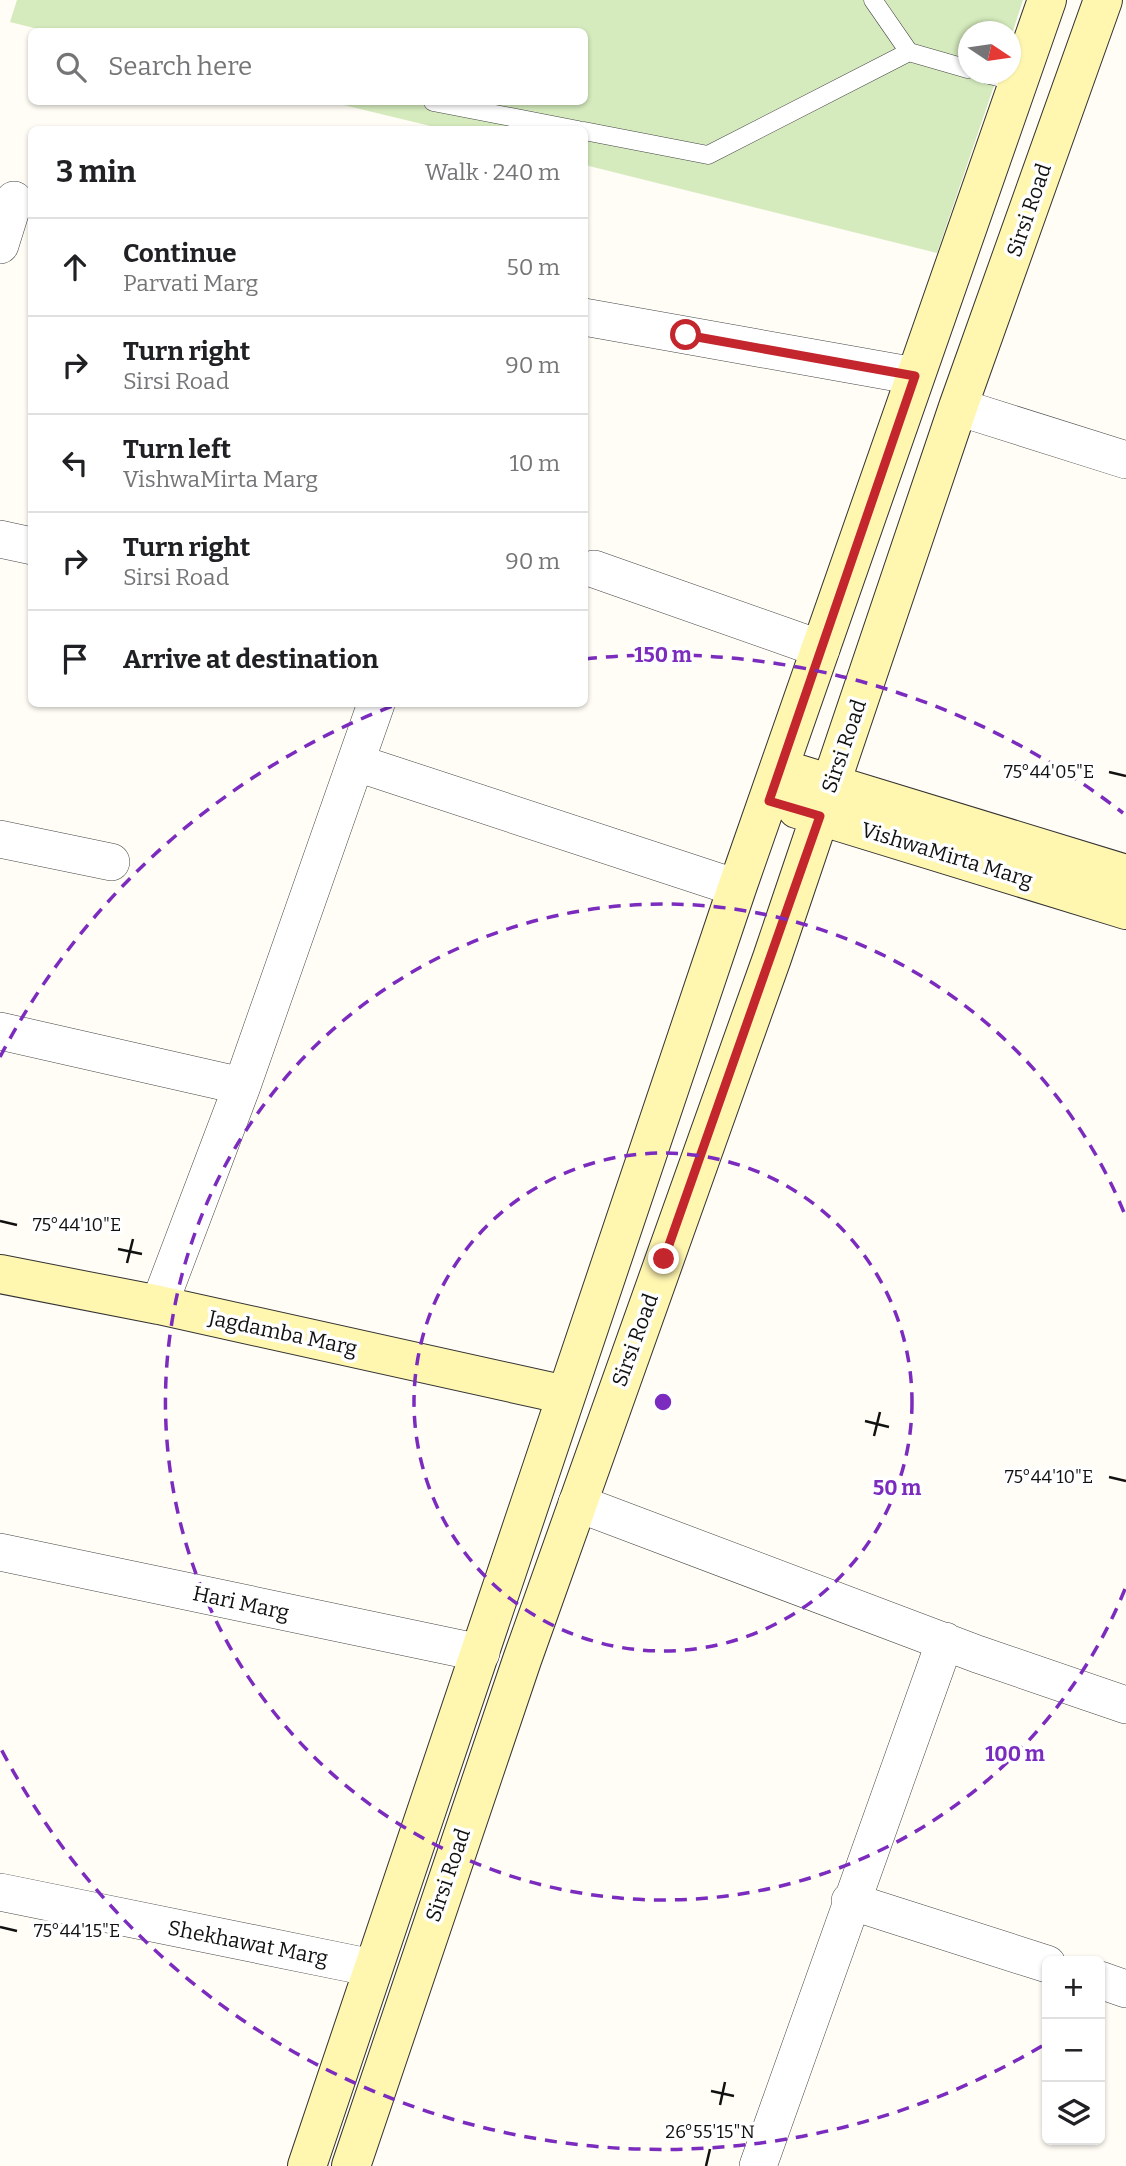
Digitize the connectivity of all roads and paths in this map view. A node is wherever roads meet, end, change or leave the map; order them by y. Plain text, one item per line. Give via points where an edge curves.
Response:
1 (873, 0) edge
2 (1046, 0) edge
3 (1103, 0) edge
4 (1021, 44) edge
5 (909, 52) junction
6 (958, 66) edge
7 (1000, 84) edge
8 (449, 105) edge
9 (557, 126) edge
10 (588, 132) edge
11 (15, 201) edge
12 (0, 245) edge
13 (588, 318) edge
14 (915, 376) junction
15 (958, 407) junction
16 (1126, 460) edge
17 (0, 539) edge
18 (28, 545) edge
19 (594, 569) dead end
20 (821, 649) junction
21 (375, 707) edge
22 (357, 763) junction
23 (774, 784) junction
24 (826, 799) junction
25 (0, 839) edge
26 (111, 862) dead end
27 (1126, 874) edge
28 (737, 888) junction
29 (1126, 910) edge
30 (0, 1031) edge
31 (242, 1086) junction
32 (0, 1274) edge
33 (159, 1305) junction
34 (566, 1395) junction
35 (577, 1503) junction
36 (0, 1552) edge
37 (945, 1641) junction
38 (481, 1653) junction
39 (1126, 1705) edge
40 (0, 1892) edge
41 (850, 1901) junction
42 (1042, 1962) edge
43 (373, 1968) junction
44 (1105, 1982) edge
45 (1126, 1989) edge
46 (769, 2163) edge
47 (307, 2166) edge
48 (351, 2166) edge

1 - 5 lane
2 - 4 main road, Sirsi Road
3 - 15 main road, Sirsi Road
5 - 6 lane
5 - 10 lane via 708,155
7 - 14 main road, Sirsi Road
8 - 9 lane
11 - 12 street
13 - 14 street
14 - 20 main road, Sirsi Road
15 - 16 street
15 - 24 main road, Sirsi Road
17 - 18 street
19 - 20 street
20 - 23 main road, Sirsi Road
21 - 22 street
22 - 28 street
22 - 31 street
23 - 24 main road, VishwaMirta Marg
23 - 28 main road, Sirsi Road
24 - 27 main road, VishwaMirta Marg
24 - 29 main road, VishwaMirta Marg
24 - 35 main road, Sirsi Road
25 - 26 street
28 - 34 main road, Sirsi Road
30 - 31 street
31 - 33 street
32 - 33 main road, Jagdamba Marg
33 - 34 main road, Jagdamba Marg
34 - 38 main road, Sirsi Road
35 - 37 street
35 - 48 main road, Sirsi Road
36 - 38 street, Hari Marg
37 - 39 street
37 - 41 street
38 - 43 main road, Sirsi Road
40 - 43 street, Shekhawat Marg
41 - 42 street
41 - 46 street
43 - 47 main road, Sirsi Road
44 - 45 street

